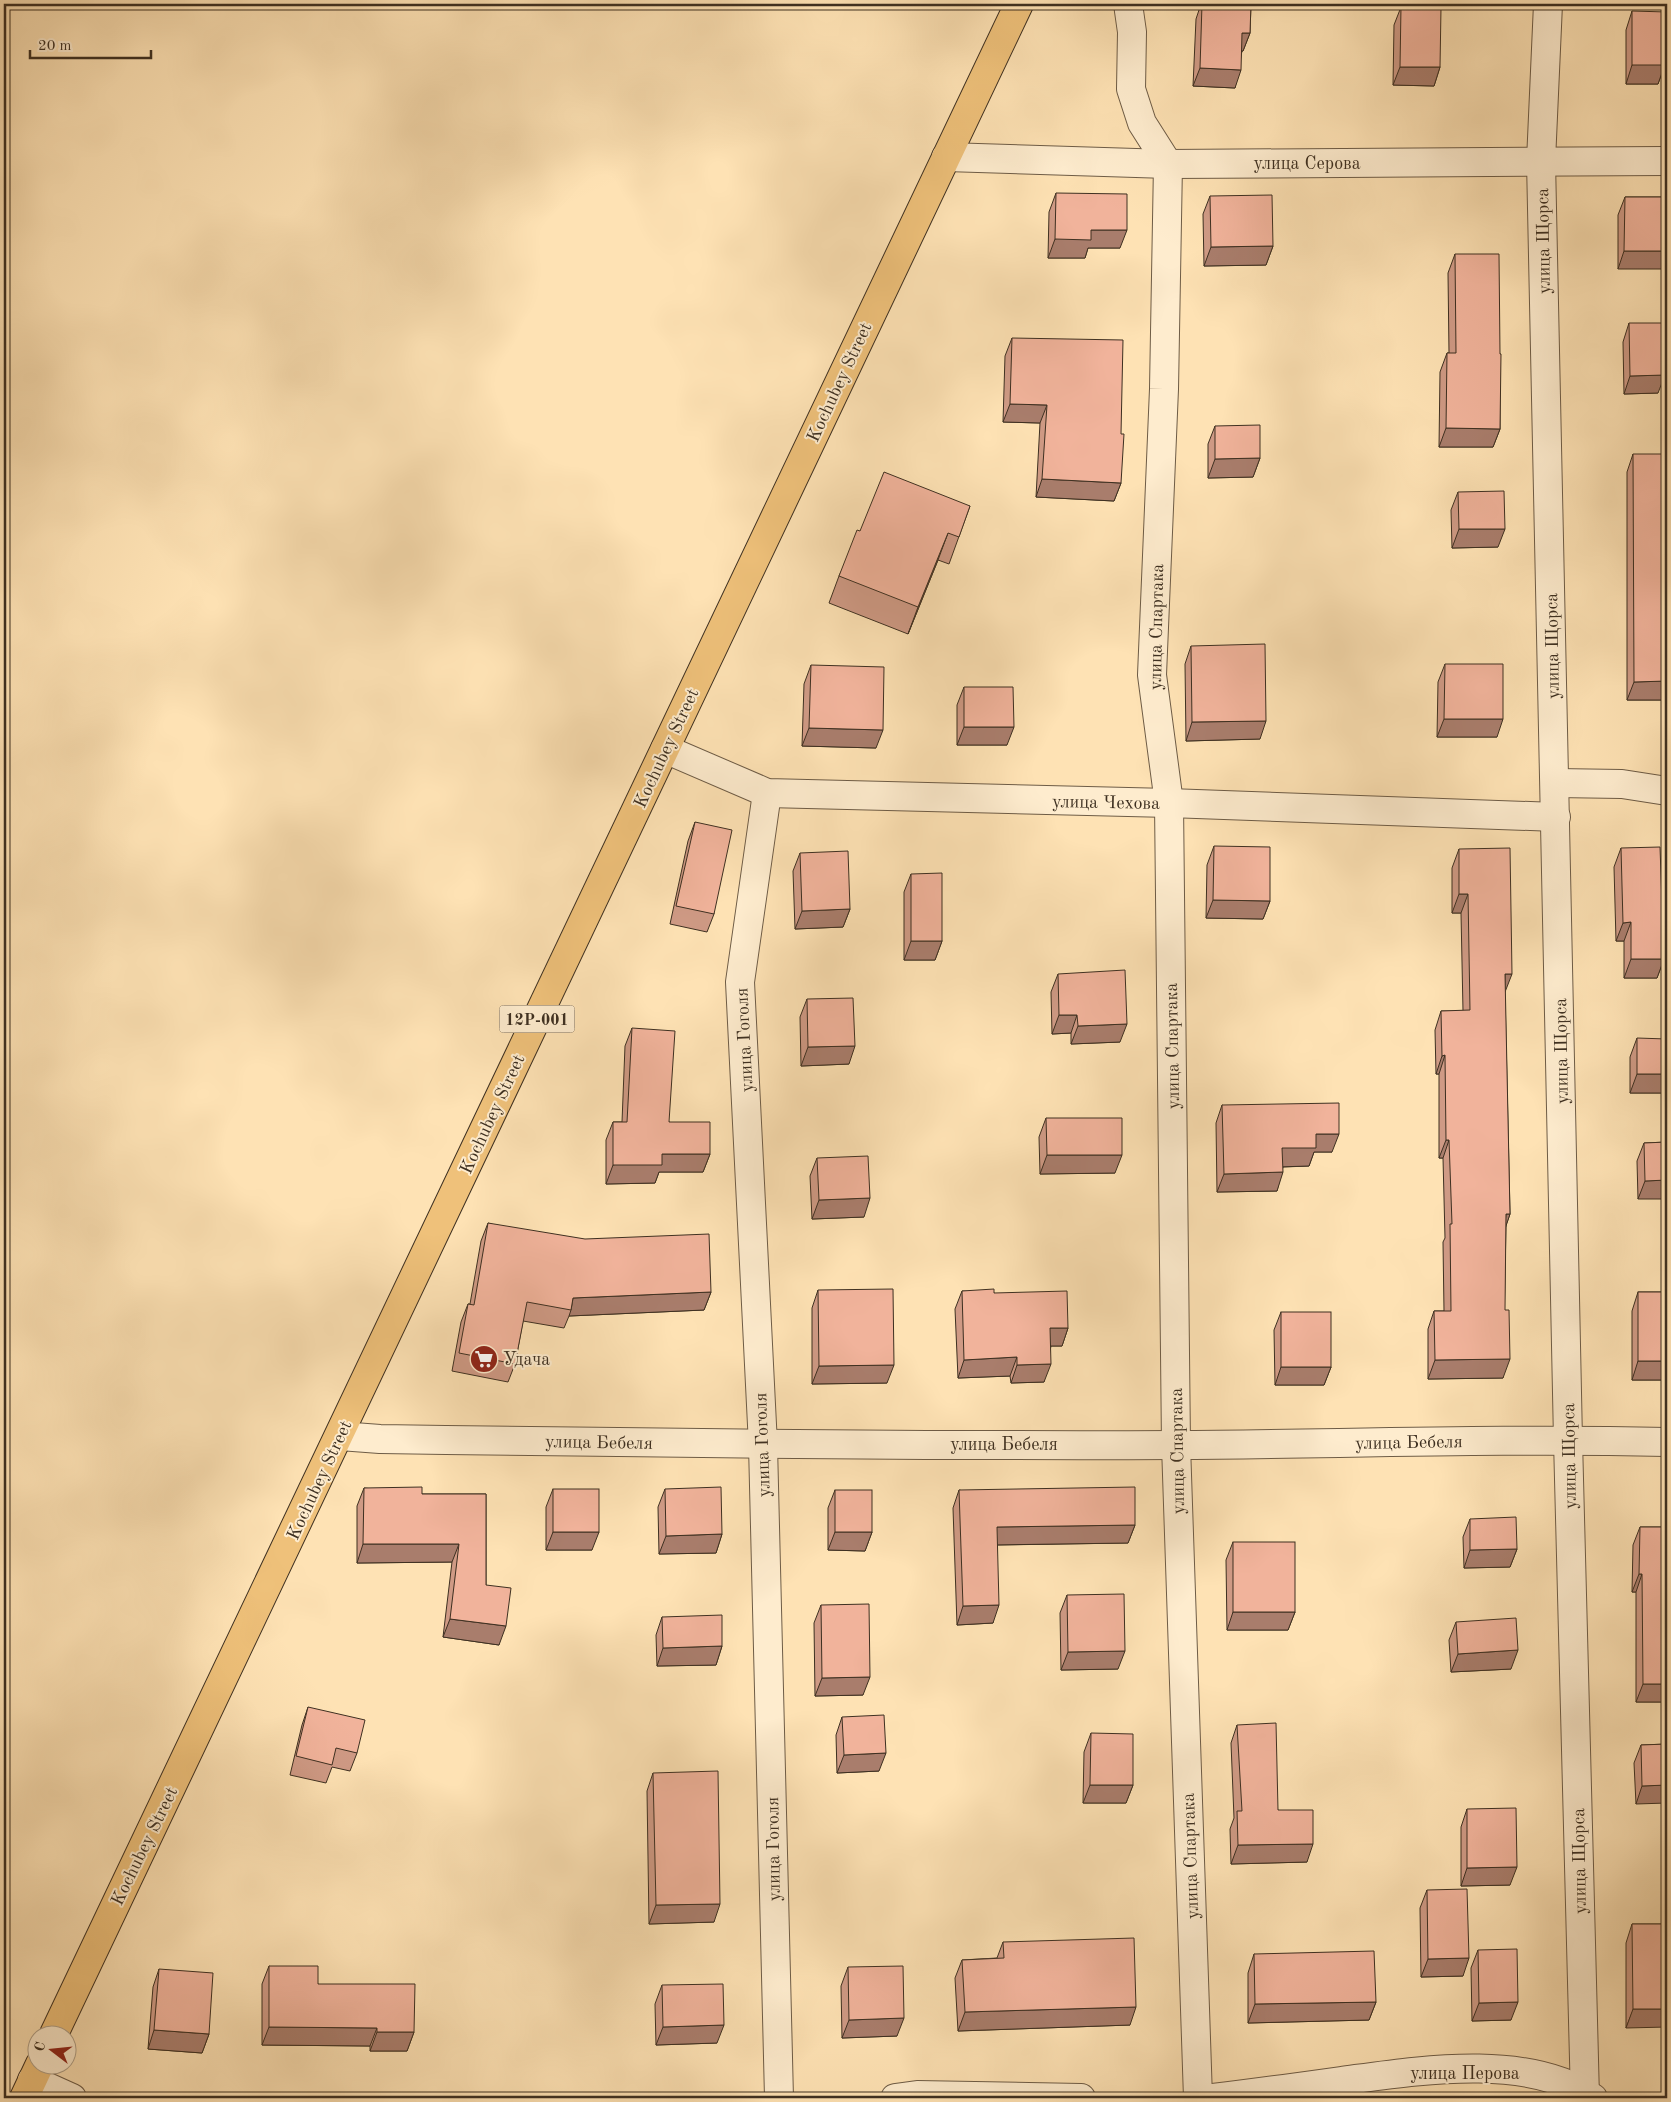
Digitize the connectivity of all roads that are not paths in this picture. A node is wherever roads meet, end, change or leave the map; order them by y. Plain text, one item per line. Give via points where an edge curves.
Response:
1 (1019, 4) edge
2 (1128, 4) edge
3 (1548, 4) edge
4 (946, 157) junction
5 (1541, 161) junction
6 (1667, 161) edge
7 (1168, 164) junction
8 (665, 749) junction
9 (1556, 783) junction
10 (1667, 791) edge
11 (767, 793) junction
12 (1169, 803) junction
13 (1556, 817) junction
14 (340, 1436) junction
15 (1568, 1440) junction
16 (1667, 1442) edge
17 (763, 1445) junction
18 (1176, 1445) junction
19 (59, 2024) edge
20 (32, 2081) edge
21 (1588, 2096) edge
22 (72, 2098) edge
23 (779, 2098) edge
24 (895, 2098) edge
25 (1081, 2098) edge
26 (1198, 2098) edge
27 (1213, 2098) edge

1 - 4 main road, Kochubey Street / 12Р-001
2 - 7 street via 1132,32 1131,89 1142,123
3 - 5 street, улица Щорса
4 - 7 street, улица Серова
4 - 8 main road, Kochubey Street / 12Р-001
5 - 6 street, улица Серова
5 - 7 street, улица Серова
5 - 9 street, улица Щорса
7 - 12 street, улица Спартака via 1164,389 1152,675
8 - 11 street, улица Чехова
8 - 14 main road, Kochubey Street / 12Р-001
9 - 10 street via 1622,784
9 - 13 street, улица Щорса
11 - 12 street, улица Чехова
11 - 17 street, улица Гоголя via 740,982
12 - 13 street, улица Чехова
12 - 18 street, улица Спартака
13 - 15 street, улица Щорса
14 - 17 street, улица Бебеля
14 - 19 main road, Kochubey Street / 12Р-001
15 - 16 street, улица Бебеля
15 - 18 street, улица Бебеля
15 - 21 street, улица Щорса
17 - 18 street, улица Бебеля
17 - 23 street, улица Гоголя
18 - 26 street, улица Спартака
20 - 22 street
21 - 27 street, улица Перова via 1560,2081 1537,2074 1424,2070
24 - 25 street

